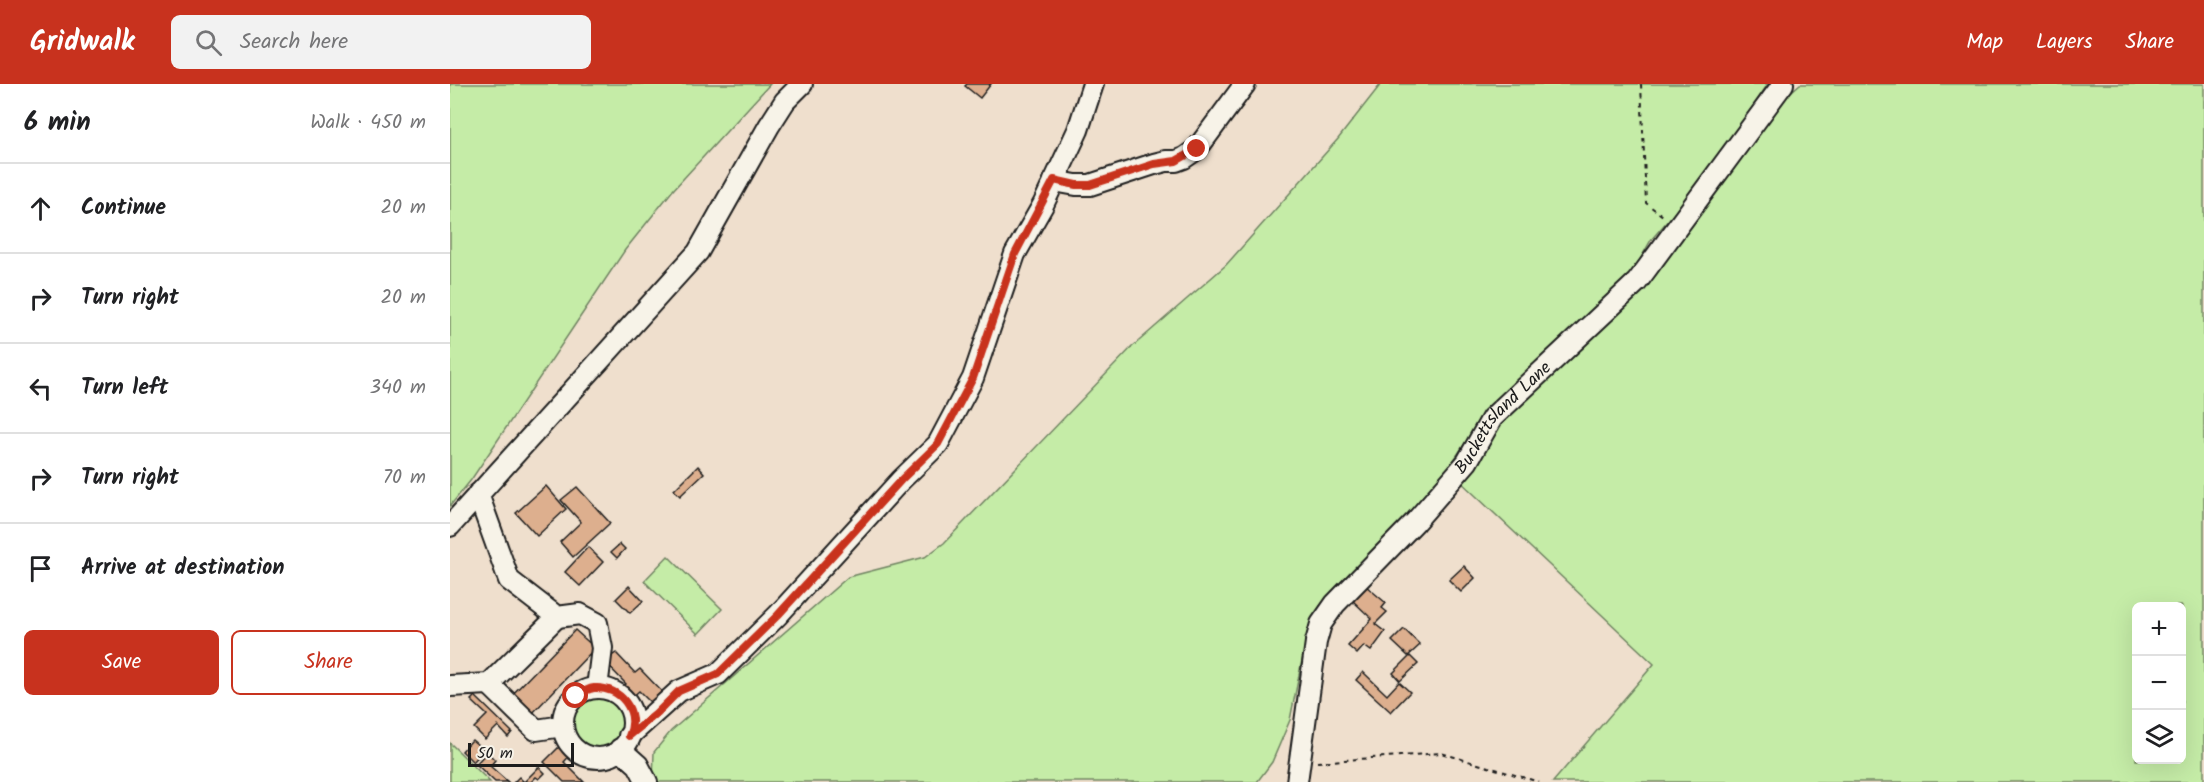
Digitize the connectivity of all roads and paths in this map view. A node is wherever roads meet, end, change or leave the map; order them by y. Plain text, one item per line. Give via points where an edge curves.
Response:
1 (802, 84) edge
2 (1093, 84) edge
3 (1245, 84) edge
4 (1641, 84) edge
5 (1783, 84) edge
6 (1054, 180) junction
7 (1677, 227) junction
8 (478, 494) junction
9 (450, 526) edge
10 (557, 617) junction
11 (489, 684) junction
12 (450, 686) edge
13 (597, 688) junction
14 (563, 726) junction
15 (625, 742) junction
16 (1298, 772) edge
17 (647, 782) edge
18 (1281, 782) edge
19 (1539, 782) edge

1 - 8 street via 769,126 698,252
2 - 6 street via 1078,130
3 - 6 street via 1197,149 1184,158 1090,185
4 - 7 path via 1646,203
5 - 7 street, Buckettsland Lane
6 - 15 street via 1015,254 973,378 938,444 718,674 679,691
7 - 16 street, Buckettsland Lane via 1637,282 1492,418 1467,462 1335,604 1316,642
8 - 9 street
8 - 10 street via 509,580
10 - 11 street
10 - 13 street via 580,614 597,622 602,648
11 - 12 street
11 - 14 street via 536,730
13 - 14 street via 576,696 566,709
13 - 15 street via 622,697 632,711 633,728
14 - 15 street via 568,742 581,753 597,758 614,754
15 - 17 street
16 - 18 street
16 - 19 path via 1441,753

